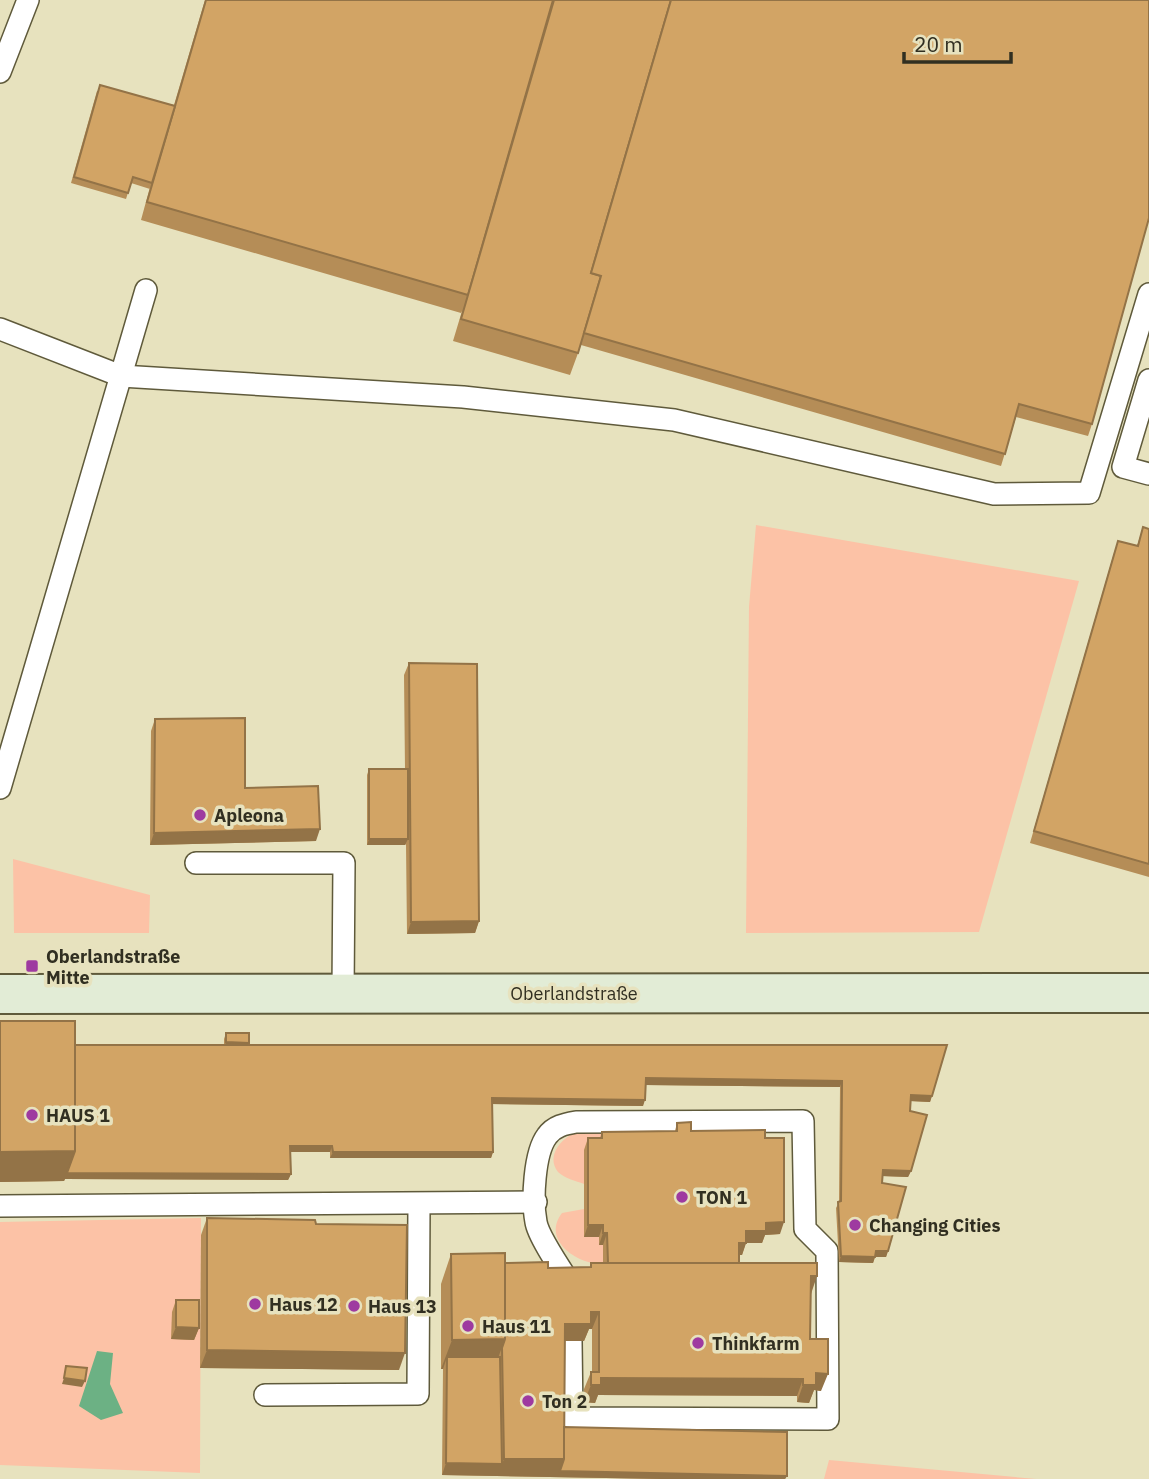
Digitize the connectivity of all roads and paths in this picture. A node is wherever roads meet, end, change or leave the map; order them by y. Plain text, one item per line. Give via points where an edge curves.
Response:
1 (27, 0) edge
2 (0, 72) edge
3 (146, 290) dead end
4 (1149, 294) edge
5 (0, 328) edge
6 (121, 376) junction
7 (1149, 380) edge
8 (1149, 474) edge
9 (0, 788) edge
10 (196, 863) dead end
11 (343, 993) junction
12 (1149, 993) edge
13 (0, 994) edge
14 (536, 1202) junction
15 (419, 1203) junction
16 (0, 1206) edge
17 (570, 1285) edge
18 (571, 1341) edge
19 (265, 1395) dead end

1 - 2 lane
3 - 6 lane
4 - 6 lane via 1089,493 994,494 674,420 463,397
5 - 6 lane
6 - 9 lane
7 - 8 lane via 1123,467
10 - 11 lane via 344,863
11 - 12 street, Oberlandstraße
11 - 13 street, Oberlandstraße
14 - 15 lane
14 - 17 lane via 536,1224
14 - 18 lane via 540,1149 547,1134 559,1125 803,1121 805,1229 827,1251 828,1419 572,1418
15 - 16 lane
15 - 19 lane via 418,1394

